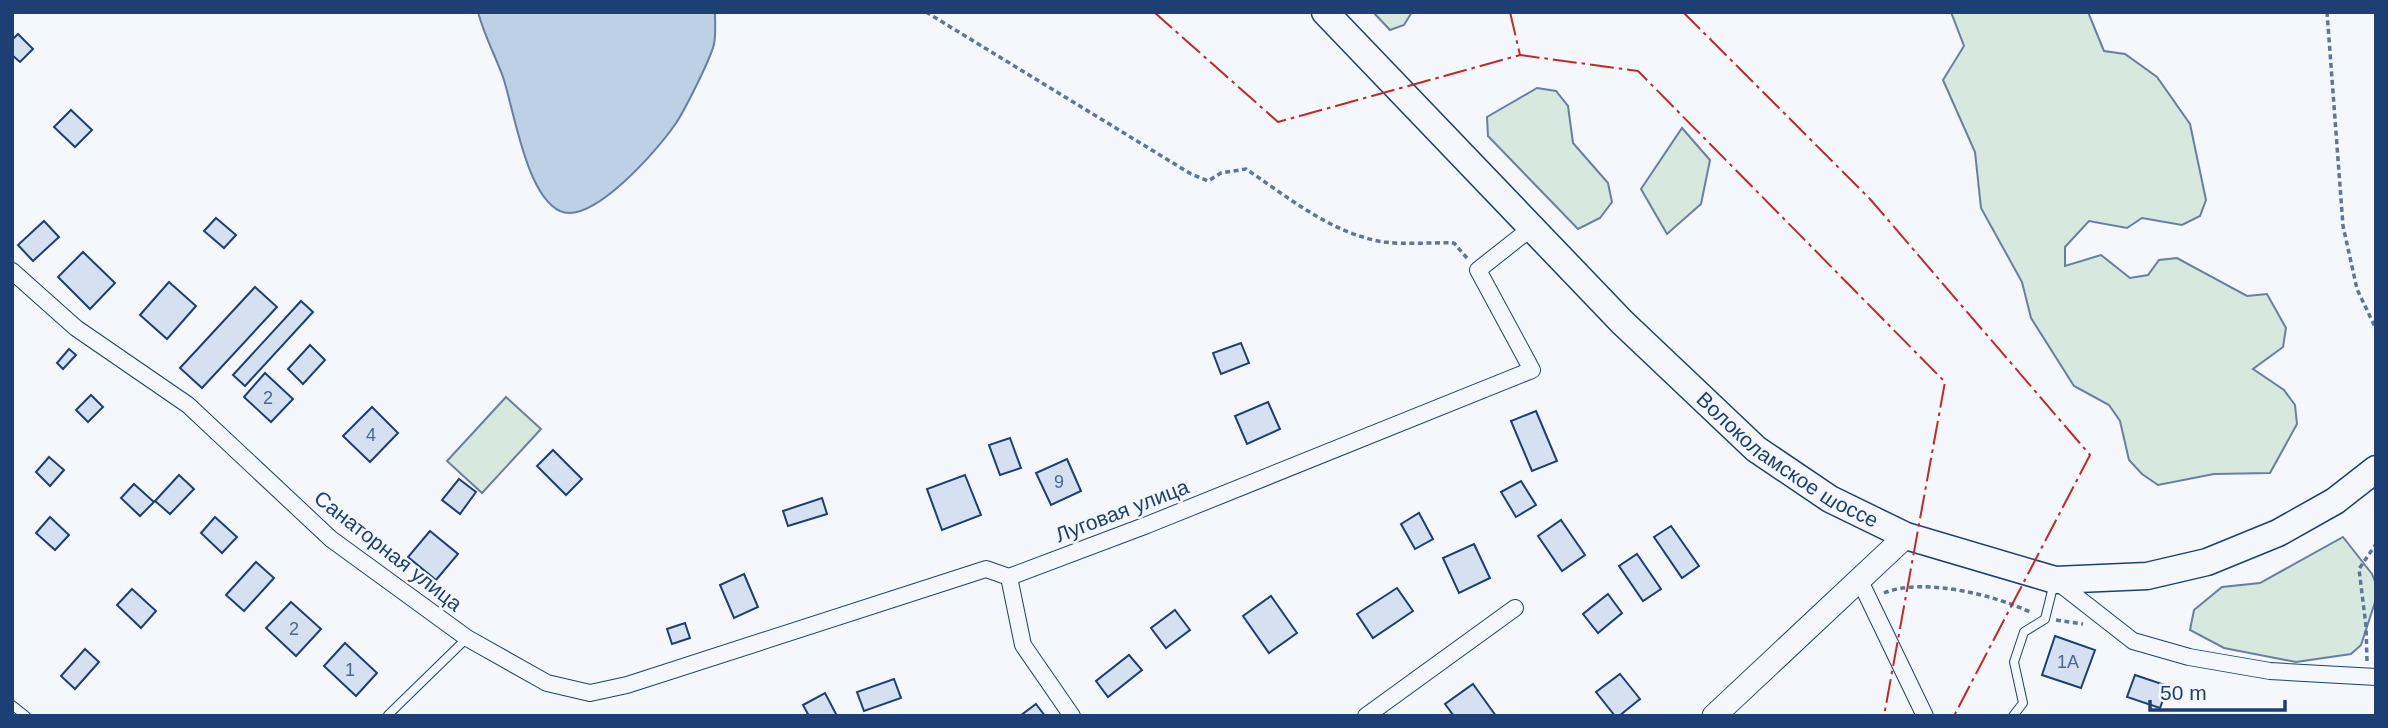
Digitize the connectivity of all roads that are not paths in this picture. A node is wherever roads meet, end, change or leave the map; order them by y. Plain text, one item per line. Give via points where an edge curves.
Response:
1 (1325, 12) edge
2 (1530, 229) junction
3 (12, 271) edge
4 (2376, 469) edge
5 (1906, 536) junction
6 (1009, 577) junction
7 (2055, 580) junction
8 (1864, 590) junction
9 (1515, 608) dead end
10 (467, 638) junction
11 (2371, 677) edge
12 (547, 683) joint
13 (12, 705) edge
14 (1373, 714) edge
15 (388, 715) edge
16 (26, 716) edge
17 (1072, 716) edge
18 (1714, 716) edge
19 (1925, 716) edge
20 (2012, 716) edge

1 - 2 main road, Волоколамское шоссе
2 - 5 main road, Волоколамское шоссе via 1756,449 1830,499
2 - 6 street, Луговая улица via 1478,270 1532,370
3 - 10 street, Санаторная улица via 76,328 188,405 331,539
4 - 7 main road, Волоколамское шоссе via 2335,501 2278,533 2207,562 2147,576
5 - 7 main road, Волоколамское шоссе
5 - 8 main road
6 - 12 street, Луговая улица via 986,569 627,685 590,693
6 - 17 street via 1023,645
7 - 11 street via 2133,641 2189,657 2270,671
7 - 20 lane via 2045,619 2024,632 2014,662 2023,704
8 - 18 main road
8 - 19 street
9 - 14 street
10 - 12 street, Санаторная улица
10 - 15 lane
13 - 16 lane

